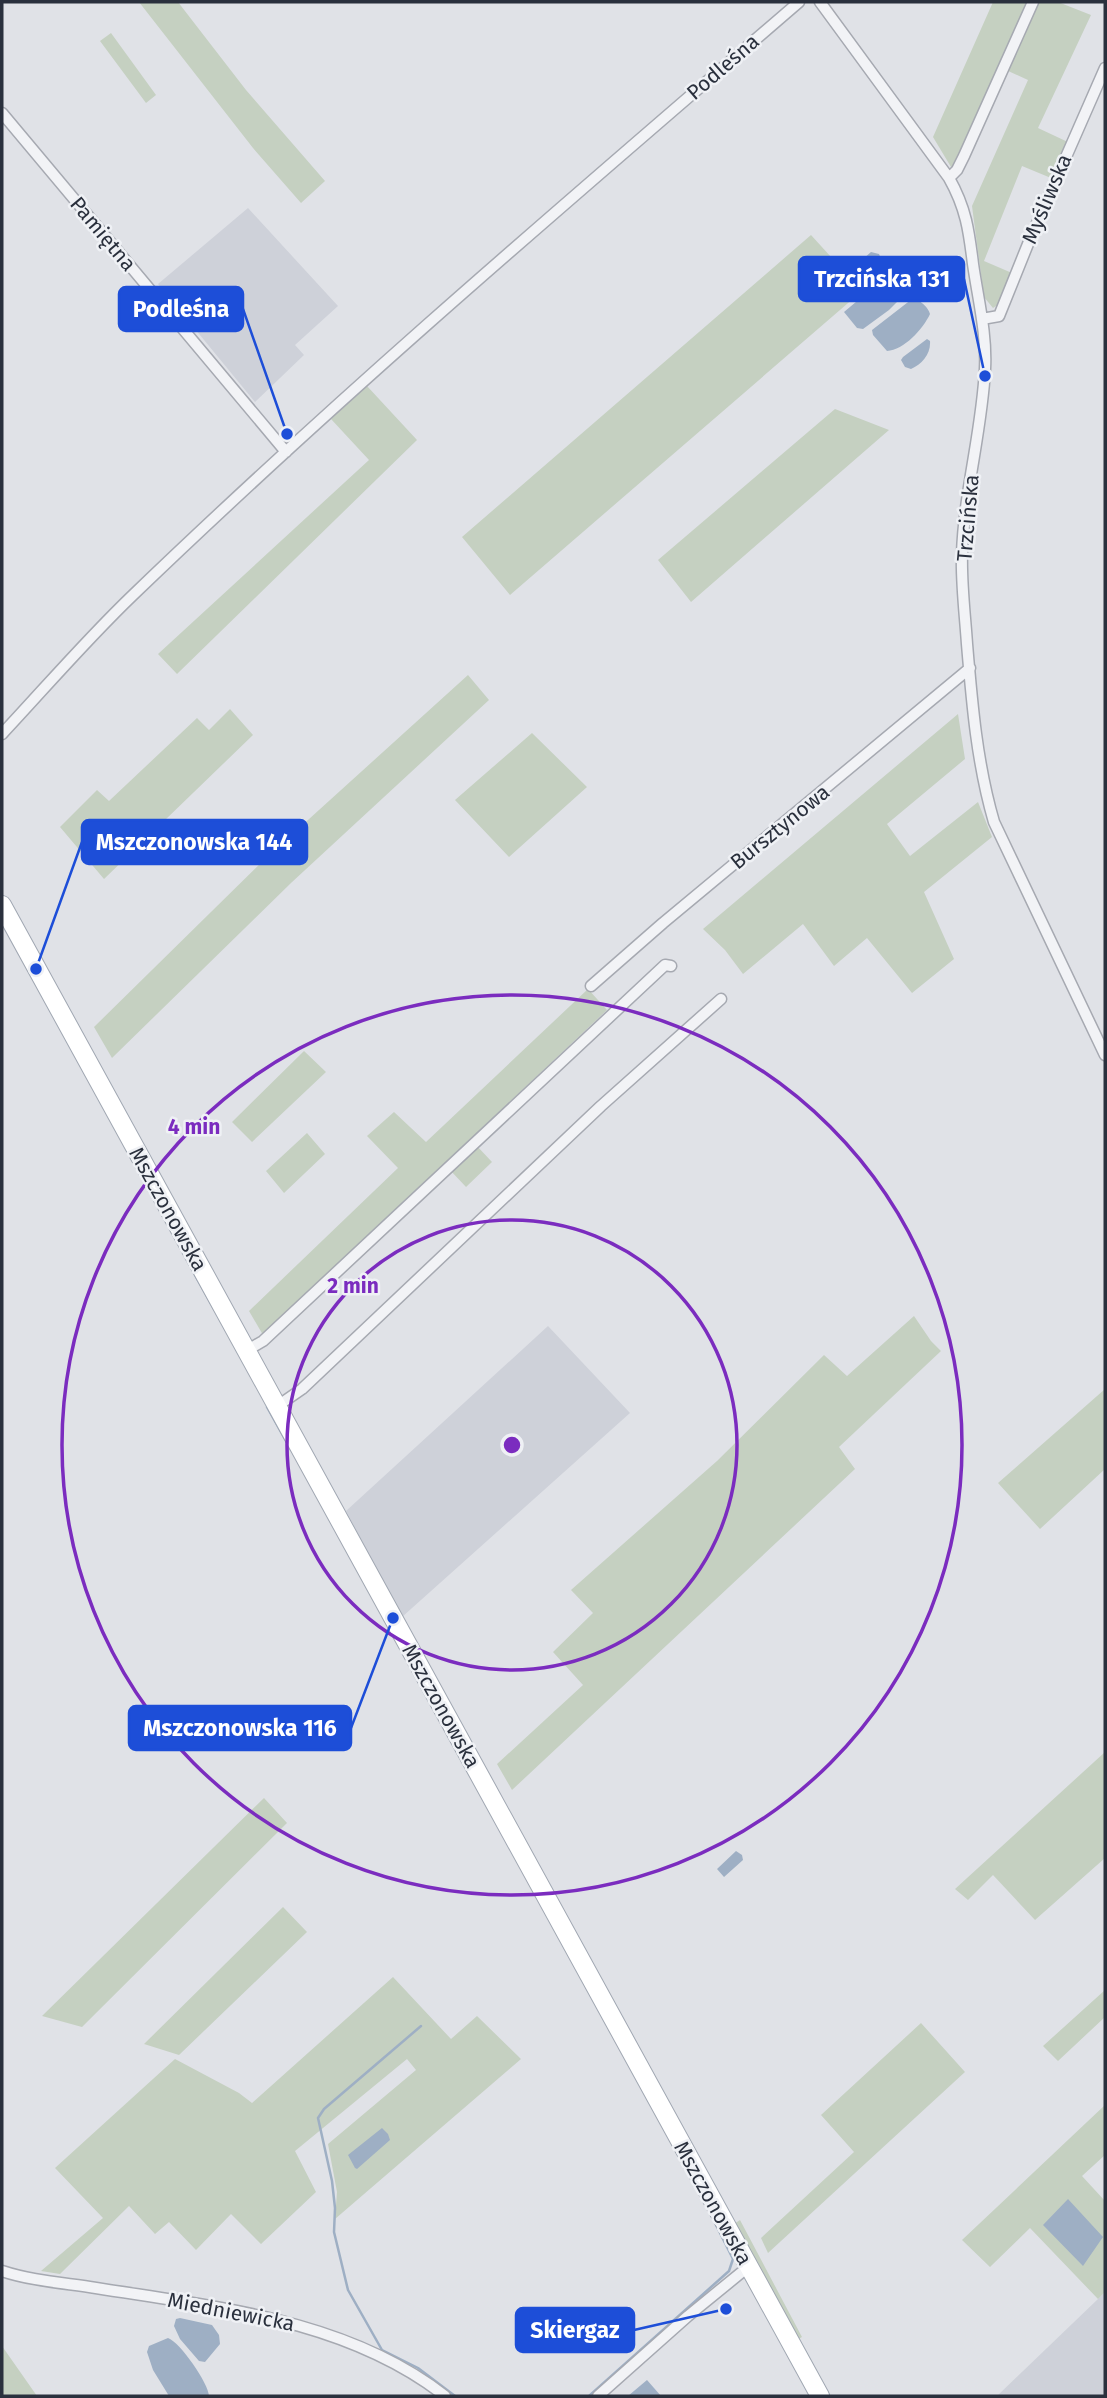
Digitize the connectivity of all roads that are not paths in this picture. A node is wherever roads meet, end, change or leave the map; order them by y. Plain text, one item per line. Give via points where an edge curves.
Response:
1 (799, 2) edge
2 (820, 2) edge
3 (1033, 2) edge
4 (1105, 68) edge
5 (2, 113) edge
6 (949, 178) junction
7 (982, 319) junction
8 (286, 452) junction
9 (970, 668) junction
10 (2, 734) edge
11 (2, 905) edge
12 (671, 966) dead end
13 (591, 986) dead end
14 (721, 999) dead end
15 (1105, 1055) edge
16 (246, 1351) junction
17 (276, 1407) junction
18 (748, 2267) junction
19 (2, 2271) edge
20 (445, 2396) edge
21 (598, 2396) edge
22 (820, 2396) edge

1 - 8 street, Podleśna via 422,328
2 - 6 street, Trzcińska
3 - 6 street via 961,163
4 - 7 street, Myśliwska via 999,317
5 - 8 street, Pamiętna
6 - 7 street, Trzcińska via 965,209
7 - 9 street, Trzcińska via 985,368 962,555
8 - 10 street, Podleśna via 131,597
9 - 13 street, Bursztynowa
9 - 15 street, Trzcińska via 979,756 994,822
11 - 16 main road, Mszczonowska
12 - 16 street via 665,965
14 - 17 street via 302,1389
16 - 17 main road, Mszczonowska
17 - 18 main road, Mszczonowska
18 - 21 street
18 - 22 main road, Mszczonowska
19 - 20 street, Miedniewicka via 305,2327 391,2361

